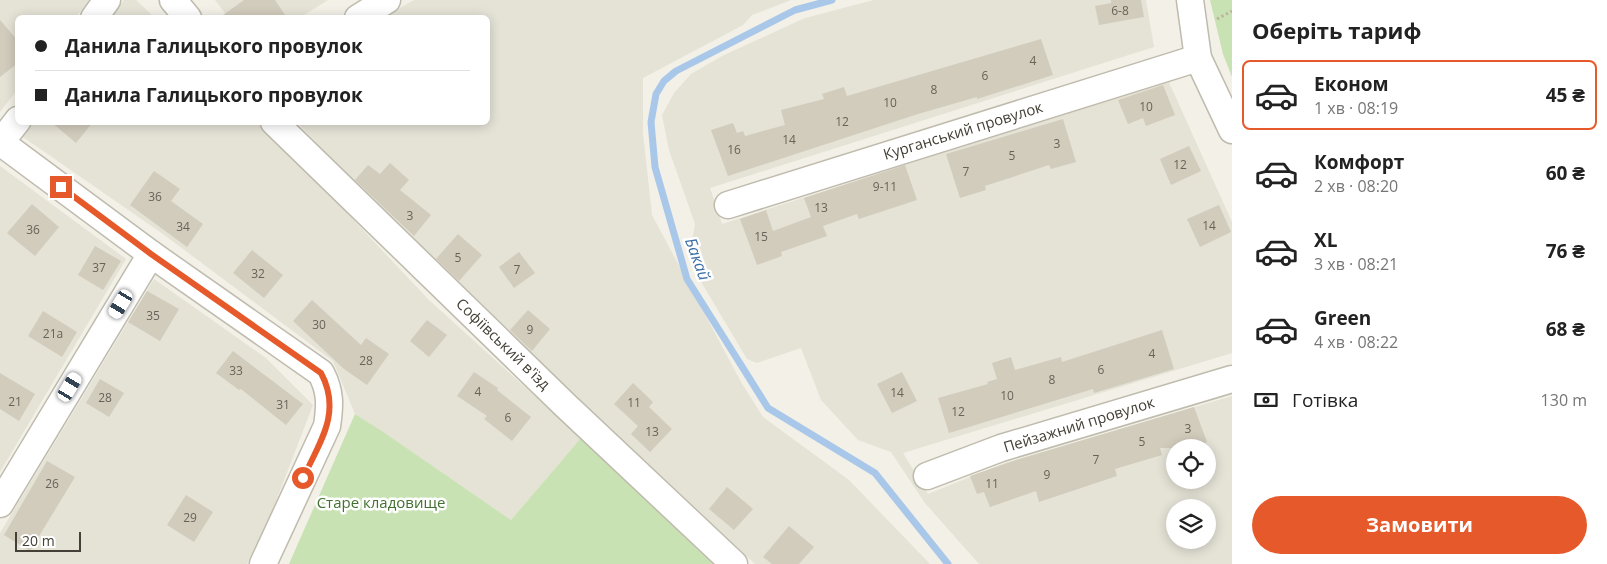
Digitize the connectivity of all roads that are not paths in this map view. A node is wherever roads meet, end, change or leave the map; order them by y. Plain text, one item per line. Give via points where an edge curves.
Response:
1 (107, 0) edge
2 (173, 0) edge
3 (387, 0) edge
4 (1190, 0) edge
5 (96, 15) edge
6 (186, 15) edge
7 (363, 15) edge
8 (1198, 58) junction
9 (15, 124) edge
10 (277, 125) edge
11 (1232, 130) edge
12 (0, 143) edge
13 (728, 205) dead end
14 (151, 254) junction
15 (1232, 379) edge
16 (927, 476) dead end
17 (0, 504) edge
18 (263, 564) edge
19 (734, 564) edge

1 - 5 street
2 - 6 street
3 - 7 street
4 - 8 street
8 - 11 street
8 - 13 street, Курганський провулок
9 - 12 street
10 - 19 street, Софіївський в'їзд
12 - 14 street
14 - 17 street
14 - 18 street via 321,373 328,387 328,426
15 - 16 street, Пейзажний провулок via 1001,448

